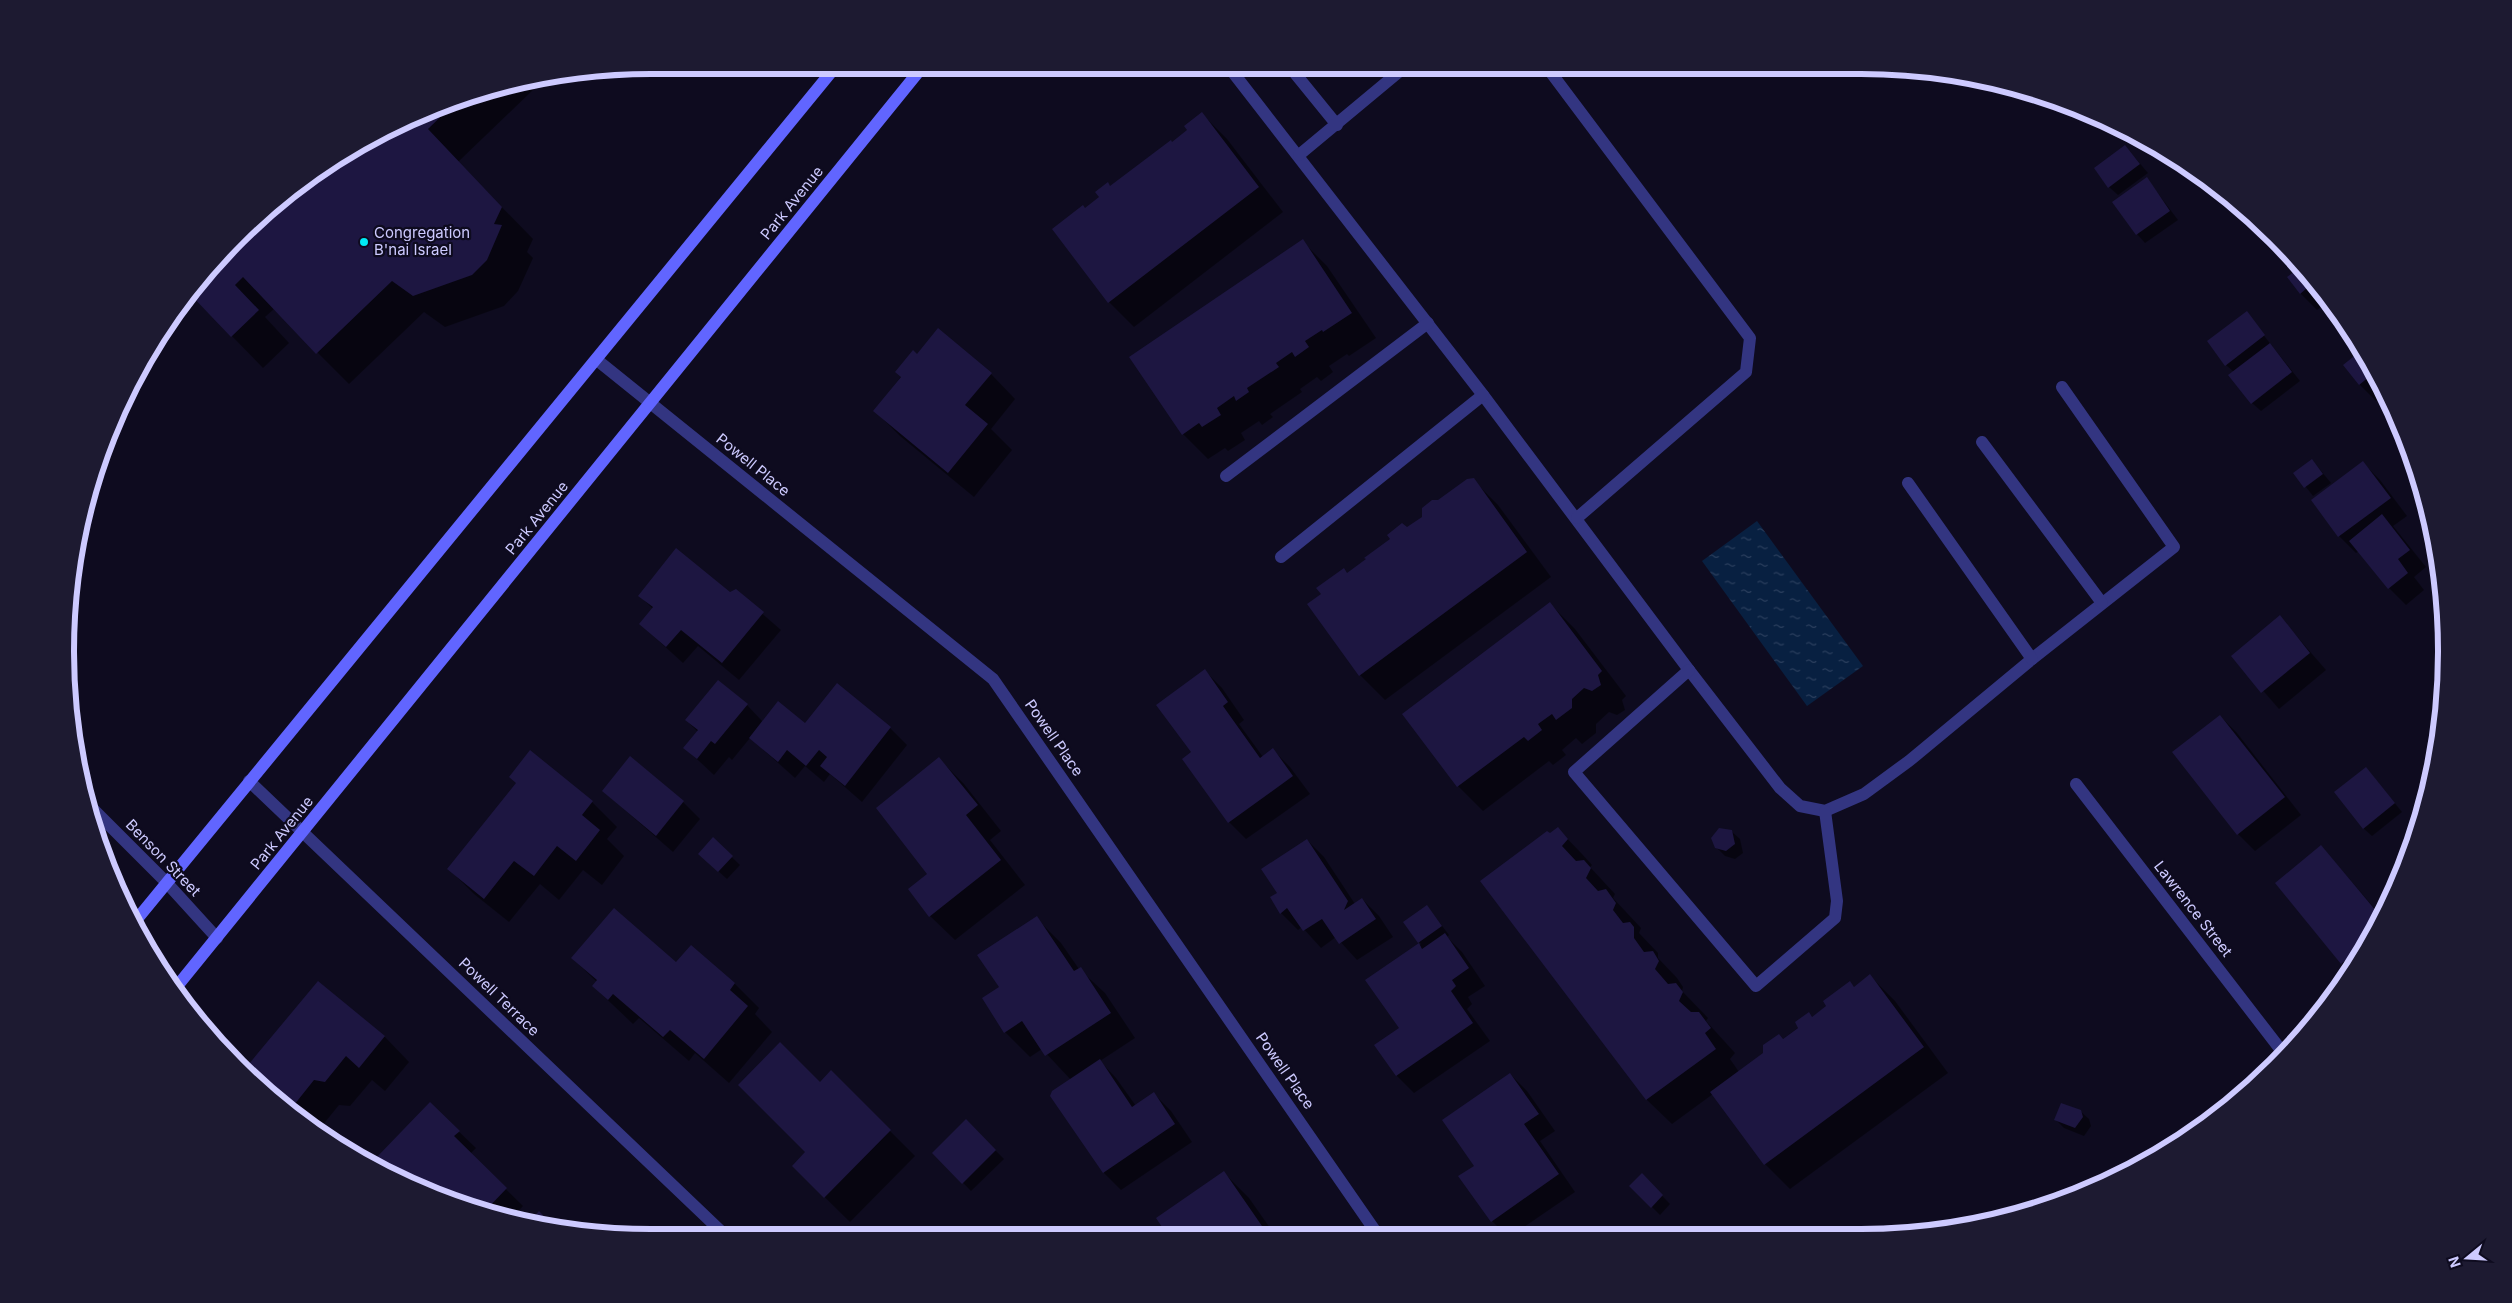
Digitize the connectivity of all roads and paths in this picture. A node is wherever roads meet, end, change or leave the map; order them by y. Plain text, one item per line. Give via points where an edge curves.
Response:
1 (830, 74) edge
2 (917, 74) edge
3 (1234, 74) edge
4 (1296, 74) edge
5 (1397, 74) edge
6 (1552, 74) edge
7 (1337, 125) junction
8 (1299, 155) junction
9 (1428, 323) junction
10 (597, 360) junction
11 (2062, 388) dead end
12 (1483, 395) junction
13 (651, 404) junction
14 (1982, 442) dead end
15 (1226, 476) dead end
16 (1908, 483) dead end
17 (1577, 518) junction
18 (1281, 557) dead end
19 (2102, 603) junction
20 (2032, 659) junction
21 (1689, 670) junction
22 (248, 781) junction
23 (2076, 784) dead end
24 (1825, 811) junction
25 (97, 814) edge
26 (304, 833) junction
27 (166, 882) junction
28 (138, 917) edge
29 (217, 938) junction
30 (179, 984) edge
31 (2280, 1048) edge
32 (719, 1229) edge
33 (1375, 1229) edge

1 - 10 main road
2 - 13 main road, Park Avenue
3 - 8 street
4 - 7 street
5 - 7 street
6 - 17 street via 1750,338 1746,372
7 - 8 street
8 - 9 street
9 - 12 street
9 - 15 street
10 - 13 street, Powell Place
10 - 22 main road
11 - 19 street via 2174,547
12 - 17 street
12 - 18 street
13 - 26 main road, Park Avenue
13 - 33 street, Powell Place via 994,679
14 - 19 street
16 - 20 street
17 - 21 street
19 - 20 street
20 - 24 street via 1909,761 1864,794
21 - 24 street via 1780,788 1800,806
21 - 24 street via 1574,772 1756,986 1835,918 1837,901
22 - 26 street, Powell Terrace
22 - 27 main road
23 - 31 street, Lawrence Street
25 - 27 street, Benson Street
26 - 29 main road, Park Avenue
26 - 32 street, Powell Terrace
27 - 28 main road
27 - 29 street, Benson Street
29 - 30 main road, Park Avenue

